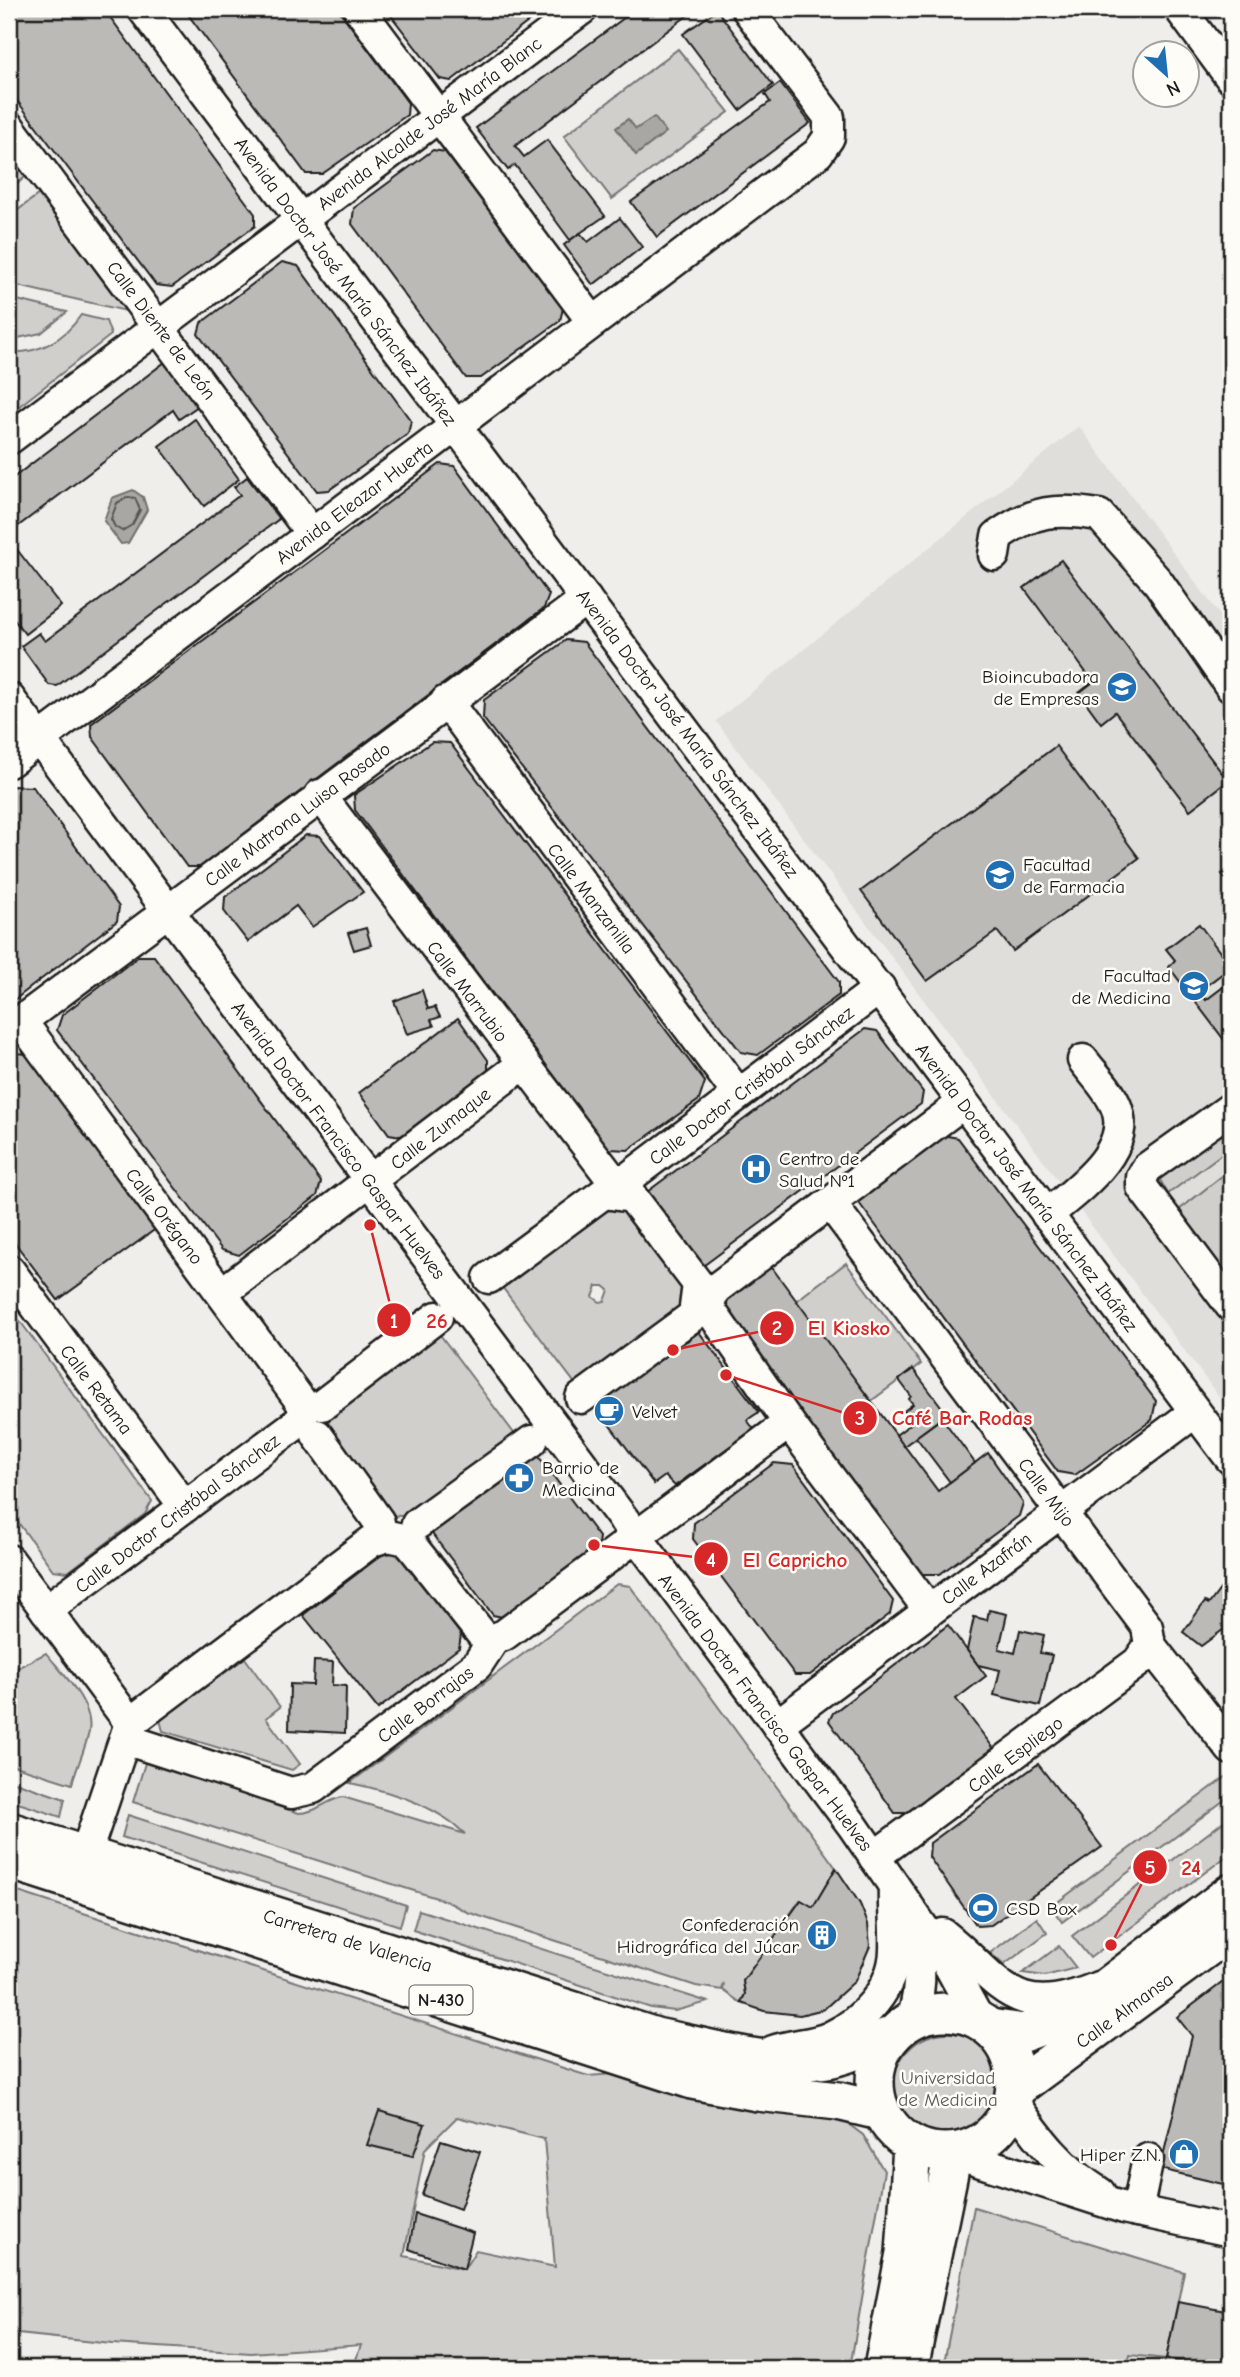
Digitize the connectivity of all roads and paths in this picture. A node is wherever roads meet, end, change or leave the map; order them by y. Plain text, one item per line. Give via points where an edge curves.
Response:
1 (143, 9) edge
2 (359, 9) edge
3 (582, 9) edge
4 (747, 9) edge
5 (1180, 9) edge
6 (1231, 78) edge
7 (439, 115) junction
8 (9, 127) edge
9 (300, 220) junction
10 (592, 321) junction
11 (159, 325) junction
12 (455, 425) junction
13 (9, 439) edge
14 (312, 534) junction
15 (994, 555) dead end
16 (586, 599) junction
17 (1231, 687) edge
18 (9, 698) edge
19 (446, 701) junction
20 (39, 739) junction
21 (9, 762) edge
22 (320, 795) junction
23 (168, 912) junction
24 (880, 988) junction
25 (15, 1026) edge
26 (1083, 1060) dead end
27 (523, 1064) junction
28 (738, 1094) junction
29 (963, 1103) junction
30 (1231, 1108) edge
31 (370, 1181) junction
32 (620, 1188) junction
33 (831, 1204) junction
34 (1047, 1215) junction
35 (9, 1270) edge
36 (489, 1278) dead end
37 (222, 1293) junction
38 (701, 1306) junction
39 (1231, 1306) edge
40 (437, 1317) dead end
41 (581, 1398) dead end
42 (1195, 1412) junction
43 (314, 1417) junction
44 (789, 1423) junction
45 (532, 1441) dead end
46 (1231, 1459) edge
47 (185, 1507) junction
48 (1062, 1511) junction
49 (379, 1522) dead end
50 (412, 1532) junction
51 (636, 1537) junction
52 (9, 1560) edge
53 (46, 1610) junction
54 (929, 1610) junction
55 (494, 1639) junction
56 (1150, 1645) junction
57 (777, 1725) junction
58 (128, 1731) junction
59 (1231, 1749) edge
60 (9, 1831) edge
61 (85, 1856) junction
62 (874, 1857) junction
63 (9, 1860) edge
64 (1231, 1893) edge
65 (901, 1895) junction
66 (1231, 1930) edge
67 (1126, 1973) junction
68 (984, 2024) junction
69 (902, 2027) junction
70 (760, 2057) junction
71 (1014, 2095) junction
72 (880, 2111) junction
73 (912, 2146) junction
74 (953, 2153) junction
75 (1148, 2159) dead end
76 (1130, 2210) junction
77 (1231, 2231) edge
78 (883, 2368) edge
79 (909, 2368) edge

1 - 9 street, Avenida Doctor José María Sánchez Ibáñez
2 - 7 street
3 - 7 street, Avenida Alcalde José María Blanc
4 - 10 street, Avenida Eleazar Huerta via 829,117 829,137 818,153
5 - 6 street
7 - 9 street, Avenida Alcalde José María Blanc
7 - 10 street
8 - 11 street, Calle Diente de León
9 - 11 street, Avenida Alcalde José María Blanc
9 - 12 street, Avenida Doctor José María Sánchez Ibáñez
10 - 12 street, Avenida Eleazar Huerta
11 - 13 street, Avenida Alcalde José María Blanc
11 - 14 street, Calle Diente de León
12 - 14 street, Avenida Eleazar Huerta
12 - 16 street, Avenida Doctor José María Sánchez Ibáñez
14 - 20 street, Avenida Eleazar Huerta
15 - 17 street via 998,536 1023,518 1062,509 1100,515 1158,582
16 - 19 street, Calle Matrona Luisa Rosado
16 - 24 street, Avenida Doctor José María Sánchez Ibáñez
18 - 20 street, Avenida Doctor Francisco Gaspar Huelves
19 - 22 street, Calle Matrona Luisa Rosado
19 - 28 street, Calle Manzanilla
20 - 21 street, Avenida Eleazar Huerta
20 - 23 street, Avenida Doctor Francisco Gaspar Huelves
22 - 23 street, Calle Matrona Luisa Rosado
22 - 27 street, Calle Marrubio
23 - 25 street, Calle Matrona Luisa Rosado
23 - 31 street, Avenida Doctor Francisco Gaspar Huelves
24 - 28 street, Calle Doctor Cristóbal Sánchez
24 - 29 street, Avenida Doctor José María Sánchez Ibáñez
25 - 37 street, Calle Orégano
26 - 34 street via 1117,1108 1117,1142 1092,1174
27 - 31 street, Calle Zumaque
27 - 32 street, Calle Marrubio
28 - 32 street, Calle Doctor Cristóbal Sánchez
29 - 33 street
29 - 34 street, Avenida Doctor José María Sánchez Ibáñez
30 - 39 street via 1147,1168 1142,1177 1142,1187
31 - 37 street, Calle Zumaque
31 - 51 street, Avenida Doctor Francisco Gaspar Huelves
32 - 36 street, Calle Doctor Cristóbal Sánchez via 604,1193
32 - 38 street, Calle Marrubio via 632,1197 698,1284
33 - 38 street via 715,1290
33 - 48 street, Calle Mijo
34 - 42 street, Avenida Doctor José María Sánchez Ibáñez
35 - 47 street, Calle Retama
37 - 43 street, Calle Orégano
38 - 41 street
38 - 44 street, Calle Marrubio
40 - 43 street, Calle Doctor Cristóbal Sánchez
42 - 46 street, Avenida Doctor José María Sánchez Ibáñez
42 - 48 street, Calle Azafrán
43 - 47 street, Calle Doctor Cristóbal Sánchez via 300,1421
43 - 49 street, Calle Orégano
44 - 51 street, Calle Borrajas
44 - 54 street, Calle Marrubio
45 - 50 street
47 - 53 street, Calle Doctor Cristóbal Sánchez
48 - 54 street, Calle Azafrán
48 - 56 street, Calle Mijo via 1147,1627
50 - 55 street via 484,1637
50 - 58 street via 372,1541
51 - 55 street, Calle Borrajas
51 - 57 street, Avenida Doctor Francisco Gaspar Huelves
52 - 53 street
53 - 58 street
54 - 57 street, Calle Azafrán
55 - 58 street, Calle Borrajas via 477,1665 313,1788 291,1793
56 - 59 street, Calle Mijo
56 - 62 street, Calle Espliego via 1138,1662
57 - 62 street, Avenida Doctor Francisco Gaspar Huelves
58 - 61 street
60 - 61 main road, Carretera de Valencia / N-430
61 - 70 main road, Carretera de Valencia / N-430 via 656,2037
62 - 65 street, Avenida Doctor Francisco Gaspar Huelves
63 - 72 main road, Carretera de Valencia / N-430 via 692,2080
64 - 67 main road, Calle Almansa
65 - 67 street, Calle Almansa via 998,1986 1023,1998 1053,2002
65 - 68 street, Avenida Doctor Francisco Gaspar Huelves
65 - 69 street, Avenida Doctor Francisco Gaspar Huelves via 919,1954 922,1990
65 - 70 street via 895,1952 888,1980 876,2001 858,2021 829,2038
66 - 71 main road, Calle Almansa
67 - 68 main road, Calle Almansa via 1069,2017 1023,2033
68 - 69 main road via 957,2012 934,2013
68 - 71 main road via 1010,2055
69 - 70 main road, Carretera de Valencia / N-430 via 833,2057
69 - 72 main road via 878,2058 874,2085
71 - 74 main road via 999,2127 977,2146
71 - 76 street via 1045,2148 1077,2179
72 - 73 main road via 893,2131
73 - 74 main road
73 - 78 main road via 905,2253
74 - 76 street
74 - 79 main road
75 - 76 street
76 - 77 street

